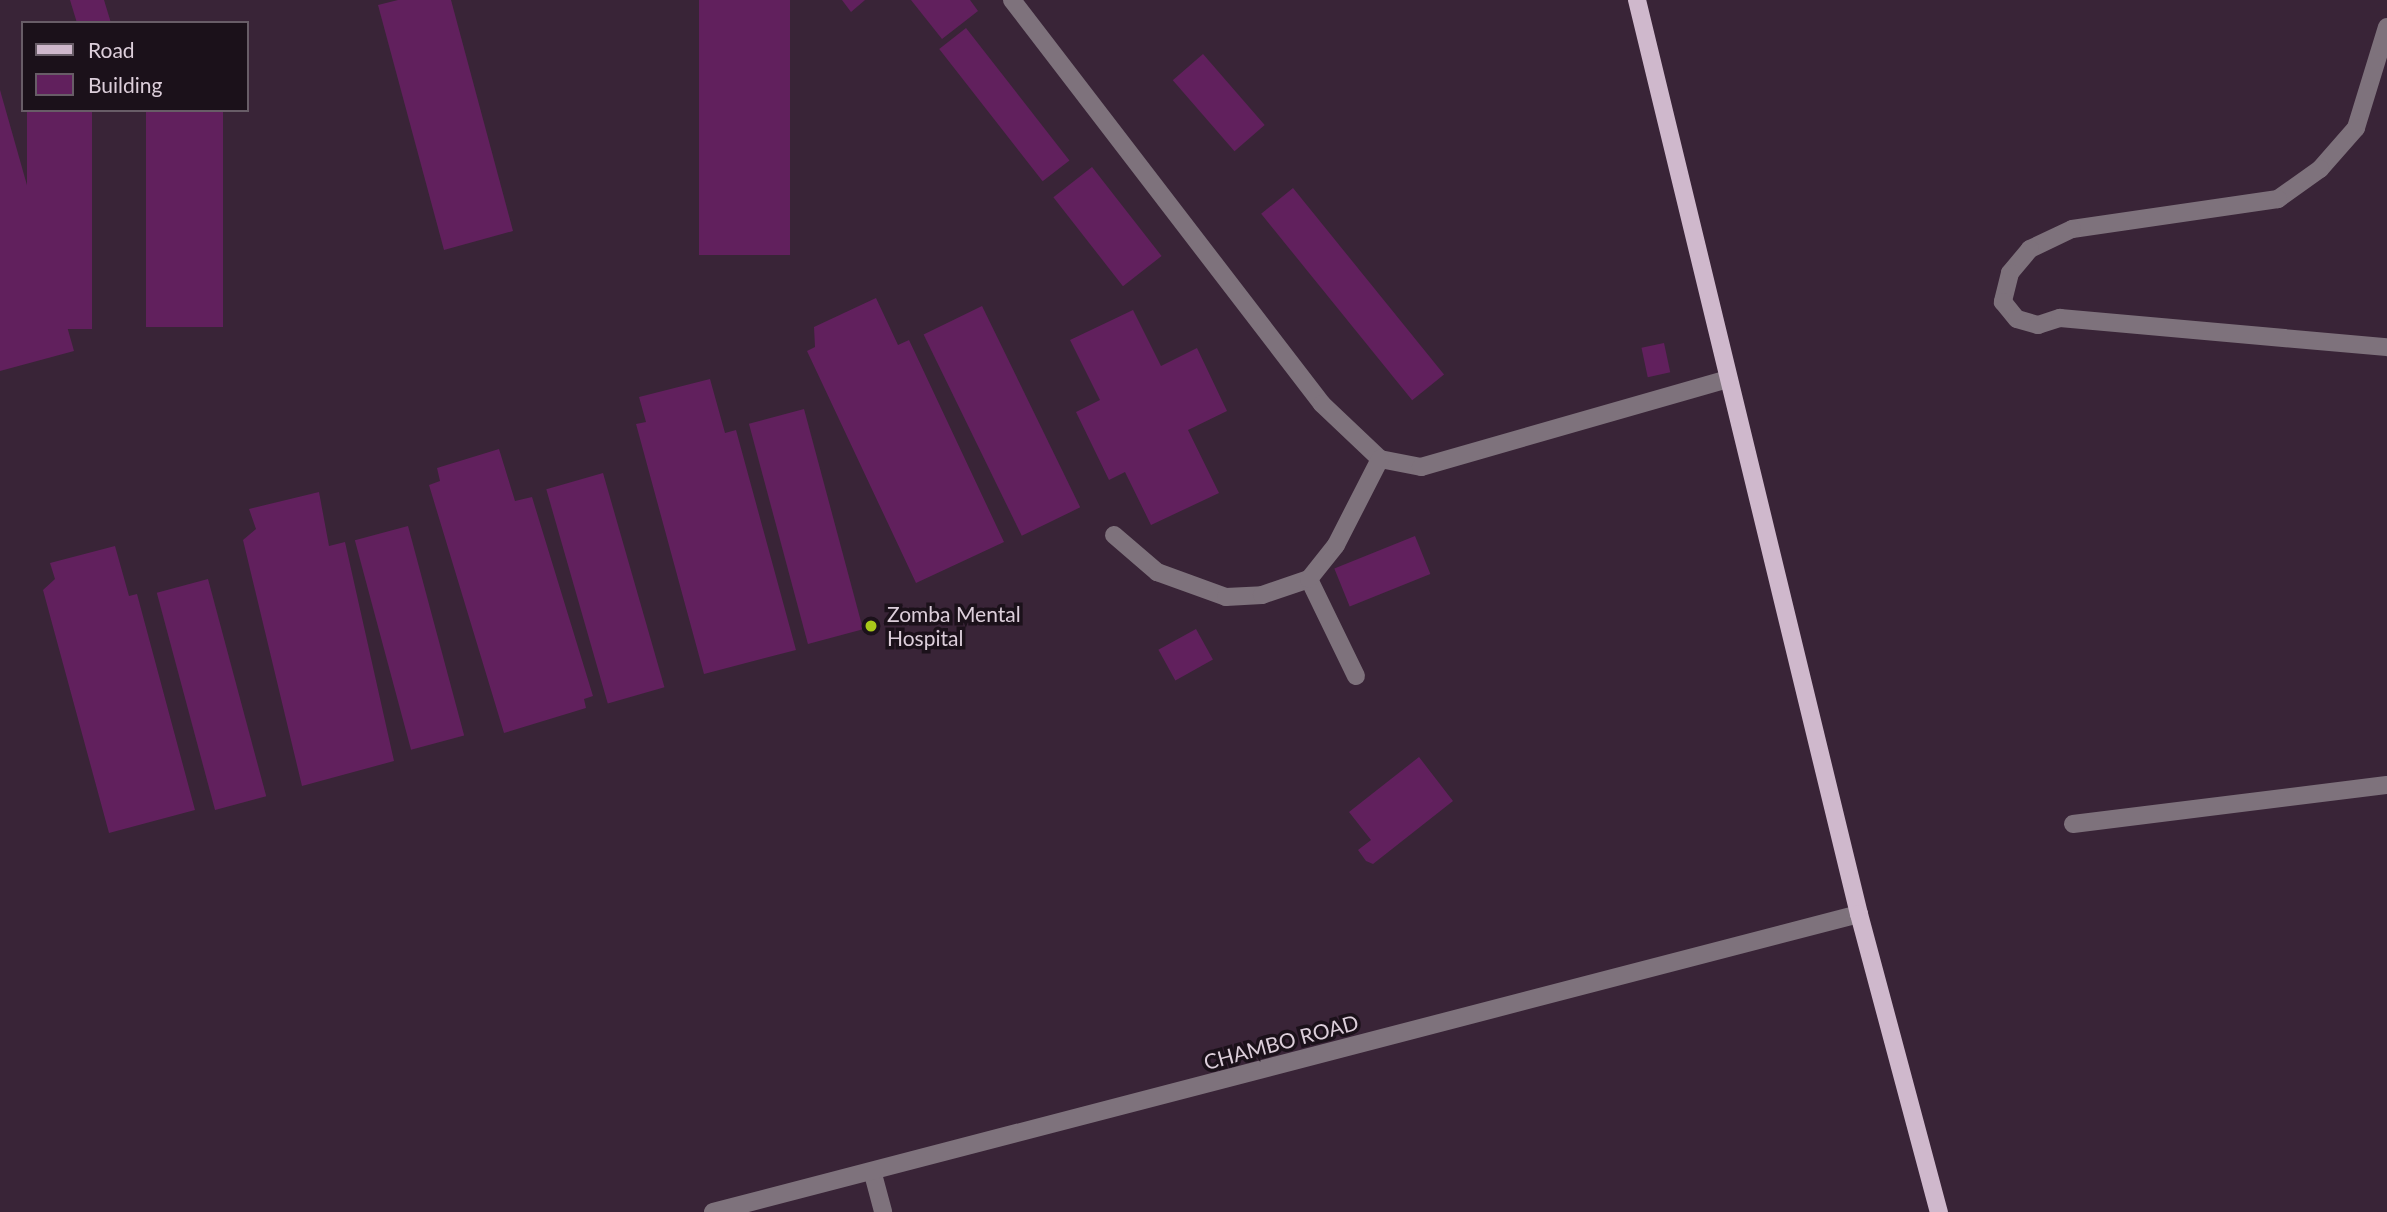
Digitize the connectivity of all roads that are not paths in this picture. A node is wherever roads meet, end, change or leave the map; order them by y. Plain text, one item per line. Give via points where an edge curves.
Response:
1 (1012, 0) edge
2 (1637, 0) edge
3 (2387, 27) edge
4 (2387, 347) edge
5 (1727, 379) junction
6 (1380, 459) junction
7 (1114, 535) dead end
8 (1309, 579) junction
9 (1356, 676) dead end
10 (2387, 785) edge
11 (2073, 824) dead end
12 (1859, 914) junction
13 (873, 1174) junction
14 (713, 1212) edge
15 (883, 1212) edge
16 (1939, 1212) edge

1 - 6 street via 1322,404 1360,447
2 - 5 main road
3 - 4 street via 2356,128 2320,169 2278,199 2072,229 2030,249 2010,273 2003,302 2017,319 2038,326 2060,318
5 - 6 street via 1421,467
5 - 12 main road
6 - 8 street via 1336,545
7 - 8 street via 1157,572 1226,597 1262,595
8 - 9 street
10 - 11 street
12 - 13 street, CHAMBO ROAD
12 - 16 main road
13 - 14 street, CHAMBO ROAD
13 - 15 street

